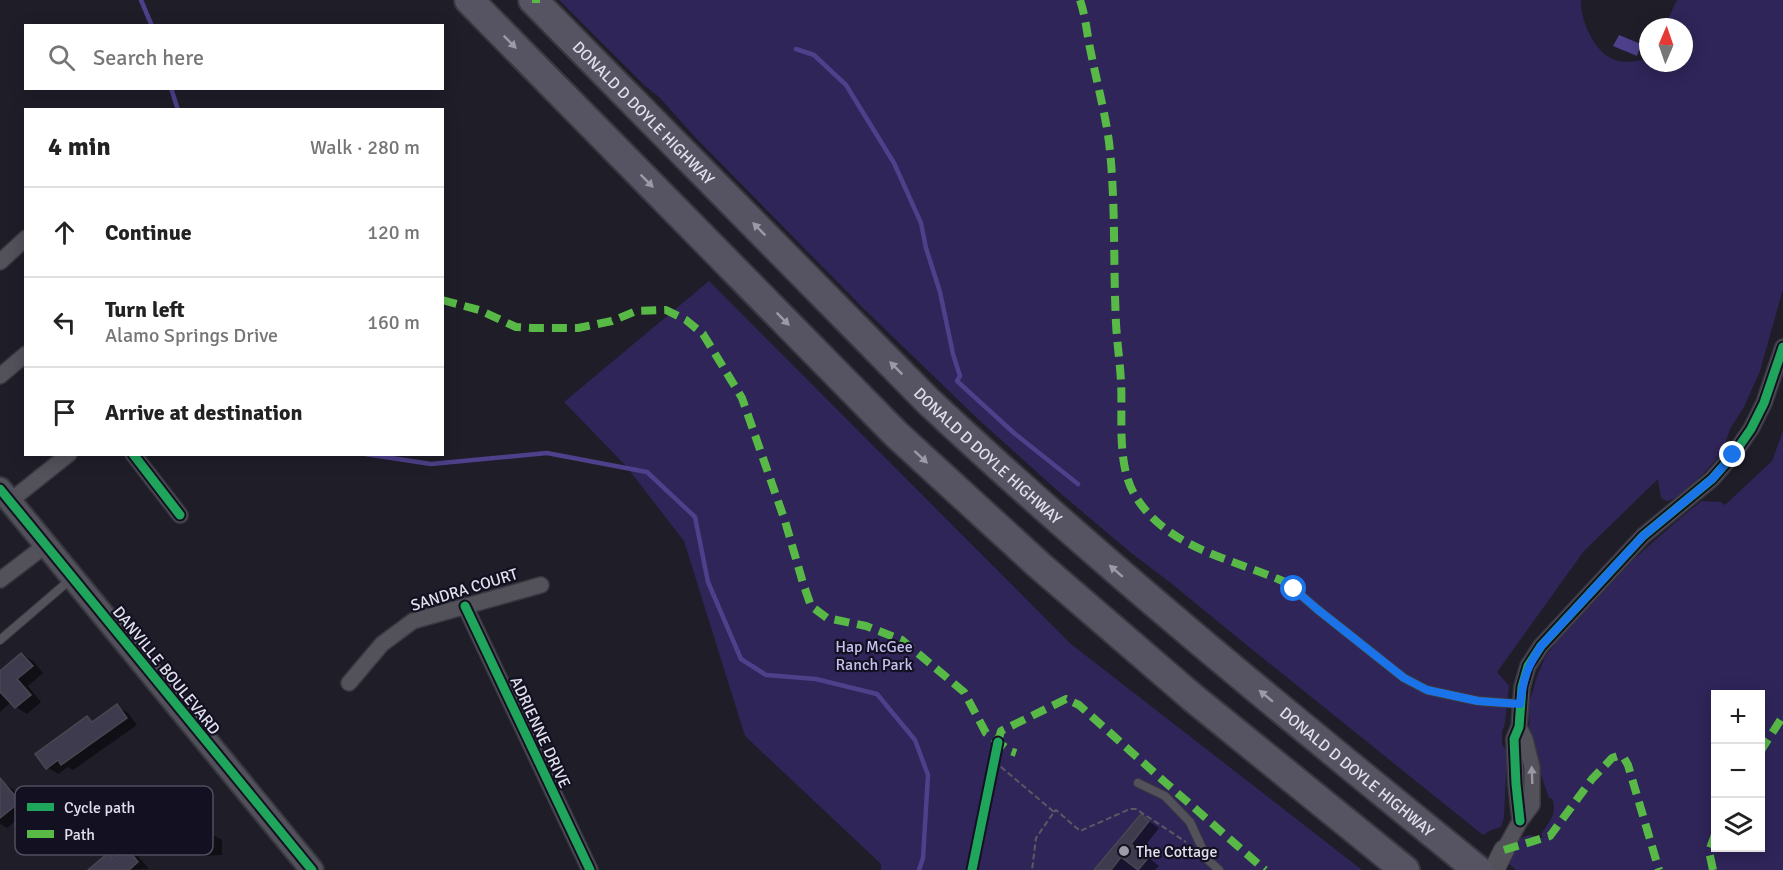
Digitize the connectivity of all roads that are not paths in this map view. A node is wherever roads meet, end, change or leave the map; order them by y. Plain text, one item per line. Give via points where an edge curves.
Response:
1 (469, 0) edge
2 (533, 0) edge
3 (24, 240) edge
4 (0, 262) edge
5 (1783, 348) edge
6 (24, 356) edge
7 (0, 376) edge
8 (66, 456) edge
9 (136, 456) edge
10 (5, 495) edge
11 (180, 515) dead end
12 (46, 545) junction
13 (72, 578) junction
14 (0, 580) edge
15 (542, 585) dead end
16 (1294, 589) dead end
17 (465, 606) junction
18 (0, 640) edge
19 (349, 683) dead end
20 (1520, 704) junction
21 (1138, 783) dead end
22 (1504, 850) joint
23 (312, 870) edge
24 (590, 870) edge
25 (1219, 870) edge
26 (1405, 870) edge
27 (1478, 870) edge
28 (1494, 870) edge

1 -> 26 highway via 888,426 967,501 1192,697
27 -> 2 highway, DONALD D DOYLE HIGHWAY via 1223,662 996,465 928,401
3 - 4 street
5 - 20 street via 1764,403 1733,455 1712,479 1643,536 1541,646 1528,666
6 - 7 street
8 - 10 street
9 - 11 street
10 - 12 main road, DANVILLE BOULEVARD
12 - 13 main road, DANVILLE BOULEVARD
12 - 14 street
13 - 18 lane
13 - 23 main road, DANVILLE BOULEVARD
15 - 17 street, SANDRA COURT
16 - 20 lane via 1404,678 1427,690 1478,701
17 - 19 street, SANDRA COURT via 413,621 382,644
17 - 24 street, ADRIENNE DRIVE
20 - 22 street via 1519,727 1532,767 1533,805
21 - 25 lane via 1165,796 1190,822 1207,859
22 - 28 street

